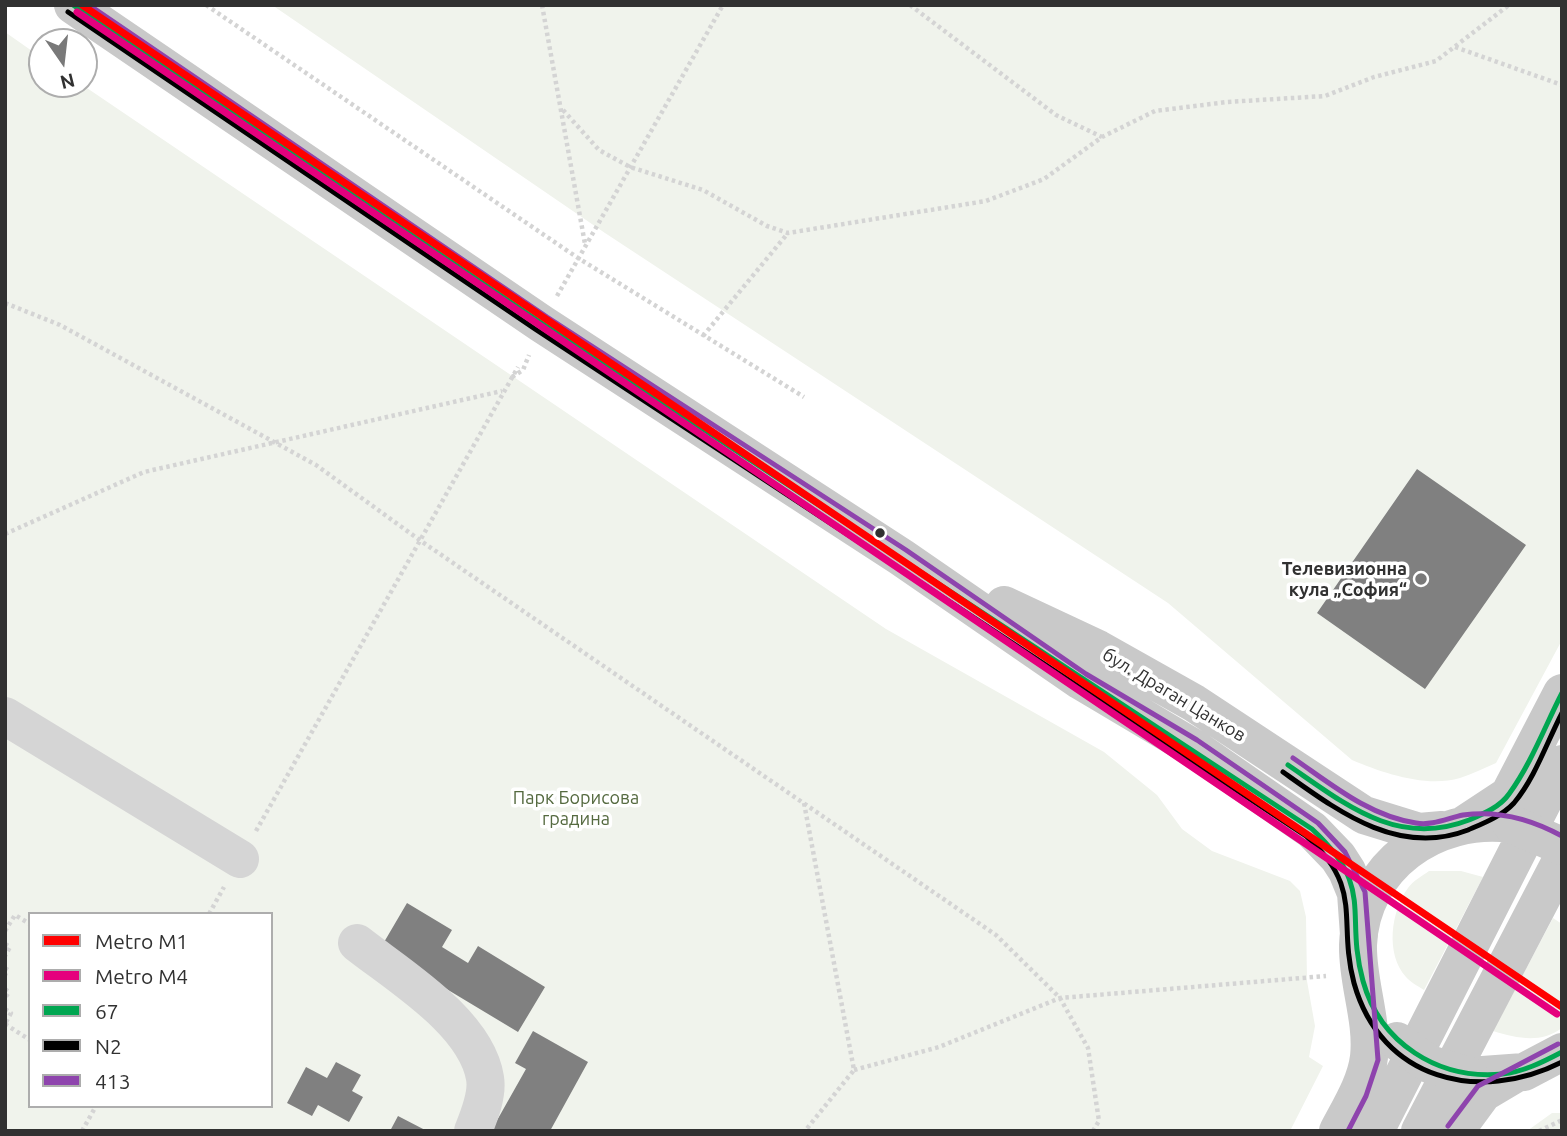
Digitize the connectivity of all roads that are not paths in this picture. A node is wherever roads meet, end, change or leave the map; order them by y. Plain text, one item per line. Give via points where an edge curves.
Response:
1 (73, 5) edge
2 (901, 557) junction
3 (1562, 692) edge
4 (5, 716) edge
5 (1562, 764) edge
6 (1453, 827) junction
7 (1562, 846) edge
8 (240, 859) road end
9 (1562, 859) edge
10 (1359, 935) junction
11 (357, 943) dead end
12 (1348, 976) junction
13 (1546, 1061) edge
14 (473, 1131) edge
15 (1338, 1131) edge
16 (1375, 1131) edge
17 (1420, 1131) edge
18 (1455, 1131) edge

1 - 2 main road, бул. Драган Цанков via 542,324
2 - 6 main road, бул. Драган Цанков via 1098,649 1194,703 1364,815 1419,832
2 - 10 main road, бул. Драган Цанков via 1081,681 1192,747 1312,830 1347,871 1356,893
3 - 6 main road via 1509,795
4 - 8 lane
5 - 16 main road
6 - 7 main road, бул. Драган Цанков, bridge via 1511,824
6 - 10 main road via 1412,846 1384,874 1370,896
9 - 17 main road
10 - 12 main road, бул. Драган Цанков
11 - 14 lane via 446,1014 478,1055 486,1081
12 - 13 main road, bridge via 1397,1041 1437,1068 1469,1076
12 - 15 main road, бул. Драган Цанков via 1369,1059
13 - 18 main road via 1483,1093

